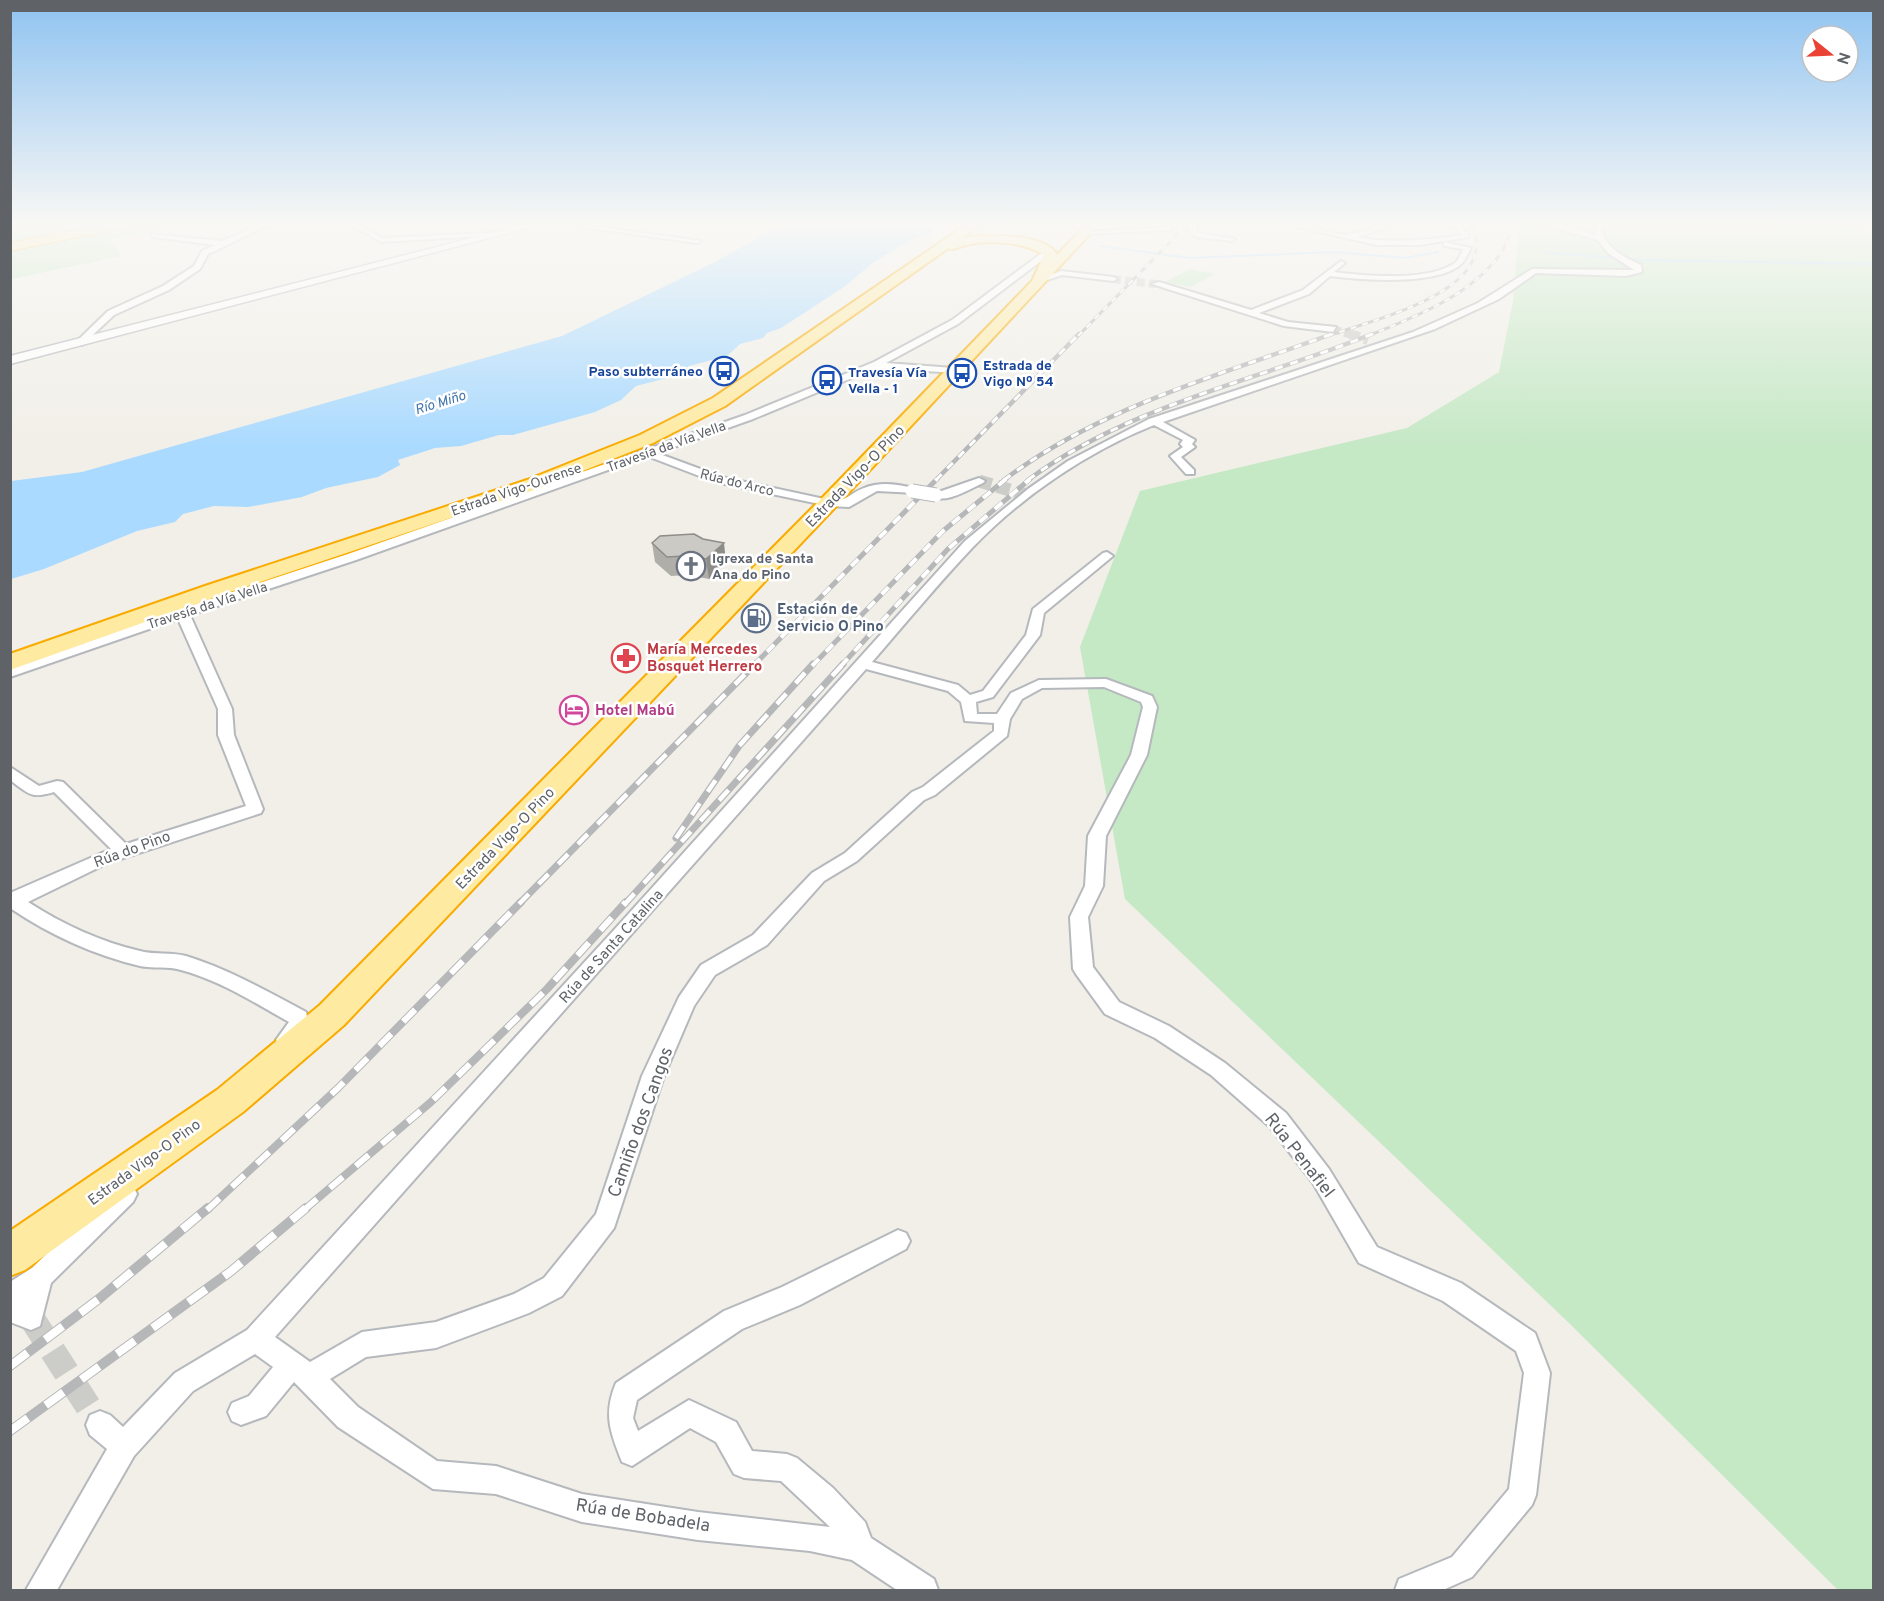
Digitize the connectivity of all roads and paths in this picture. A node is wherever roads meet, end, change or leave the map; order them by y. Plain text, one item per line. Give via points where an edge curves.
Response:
1 (145, 298) edge
2 (252, 298) edge
3 (866, 298) edge
4 (867, 298) edge
5 (988, 298) edge
6 (1025, 298) edge
7 (1201, 298) edge
8 (1291, 298) edge
9 (1492, 298) edge
10 (855, 305) junction
11 (1251, 313) junction
12 (1333, 329) tunnel mouth
13 (1368, 340) tunnel mouth
14 (78, 343) junction
15 (1386, 345) junction
16 (10, 360) edge
17 (875, 365) junction
18 (954, 371) junction
19 (1154, 421) junction
20 (648, 453) junction
21 (1190, 472) dead end
22 (978, 480) tunnel mouth
23 (829, 503) junction
24 (1107, 556) dead end
25 (182, 613) junction
26 (10, 663) edge
27 (863, 664) junction
28 (10, 673) edge
29 (968, 700) junction
30 (1002, 719) junction
31 (10, 772) edge
32 (122, 850) junction
33 (12, 900) edge
34 (332, 1015) junction
35 (299, 1018) junction
36 (230, 1101) junction
37 (898, 1240) dead end
38 (20, 1255) edge
39 (10, 1298) edge
40 (10, 1309) edge
41 (256, 1339) junction
42 (300, 1371) junction
43 (242, 1412) dead end
44 (100, 1425) tunnel mouth
45 (124, 1446) junction
46 (858, 1547) junction
47 (40, 1590) edge
48 (924, 1590) edge
49 (1410, 1590) edge

1 - 14 street via 111,313
2 - 14 main road
3 - 10 highway, Estrada Vigo-Ourense
4 - 10 highway
5 - 17 street, Travesía da Vía Vella via 955,322
6 - 18 highway, Estrada Vigo-O Pino
7 - 11 street
8 - 11 street
9 - 15 street, Rúa de Santa Catalina
10 - 26 highway, Estrada Vigo-Ourense via 719,402 621,451
11 - 12 street via 1287,324
13 - 15 street
14 - 16 main road
15 - 19 street, Rúa de Santa Catalina
17 - 18 street
17 - 20 street, Travesía da Vía Vella
18 - 23 highway, Estrada Vigo-O Pino
19 - 21 street via 1190,440 1185,444 1190,447 1175,456
19 - 27 street, Rúa de Santa Catalina via 1070,464 1027,495 969,544
20 - 23 street, Rúa do Arco via 719,480
20 - 25 street, Travesía da Vía Vella
22 - 23 street, bridge via 949,494 936,495 873,486 845,505
23 - 34 highway, Estrada Vigo-O Pino
24 - 29 street via 1038,612 1033,635 988,694
25 - 28 street, Travesía da Vía Vella
25 - 32 street, Rúa do Pino via 225,708 226,735 255,809
27 - 29 street via 953,688
27 - 41 street, Rúa de Santa Catalina
29 - 30 street via 970,718
30 - 42 street, Camiño dos Cangos via 1002,733 918,796 851,856 818,877 760,940 708,970 686,1003 653,1076 606,1220 553,1287 520,1304 436,1335 362,1345
30 - 49 street, Rúa Penafiel via 1016,696 1039,684 1106,683 1147,699 1150,707 1139,755 1097,836 1094,886 1079,917 1083,969 1112,1008 1162,1032 1218,1069 1278,1120 1321,1176 1368,1255 1452,1292 1526,1342 1538,1373 1522,1495 1462,1567
31 - 32 street via 38,792 57,786
32 - 33 street, Rúa do Pino
33 - 35 street via 35,917 83,938 143,959 181,962 229,981
34 - 35 street via 312,1021
34 - 36 highway, Estrada Vigo-O Pino
35 - 38 street via 293,1034 280,1046 90,1183
36 - 38 highway, Estrada Vigo-O Pino
36 - 38 highway via 188,1145 129,1191
37 - 46 street via 791,1296 733,1320 624,1392 620,1418 632,1452 689,1413 726,1432 744,1464 787,1468 822,1498 855,1532
38 - 39 street
38 - 40 street via 31,1317
41 - 42 street, Rúa de Bobadela
41 - 45 street, Rúa de Santa Catalina via 184,1382
42 - 43 street via 257,1407
42 - 46 street, Rúa de Bobadela via 348,1417 433,1475 496,1480 582,1508
44 - 45 street
45 - 47 street, Rúa de Santa Catalina
46 - 48 street, Rúa de Bobadela

